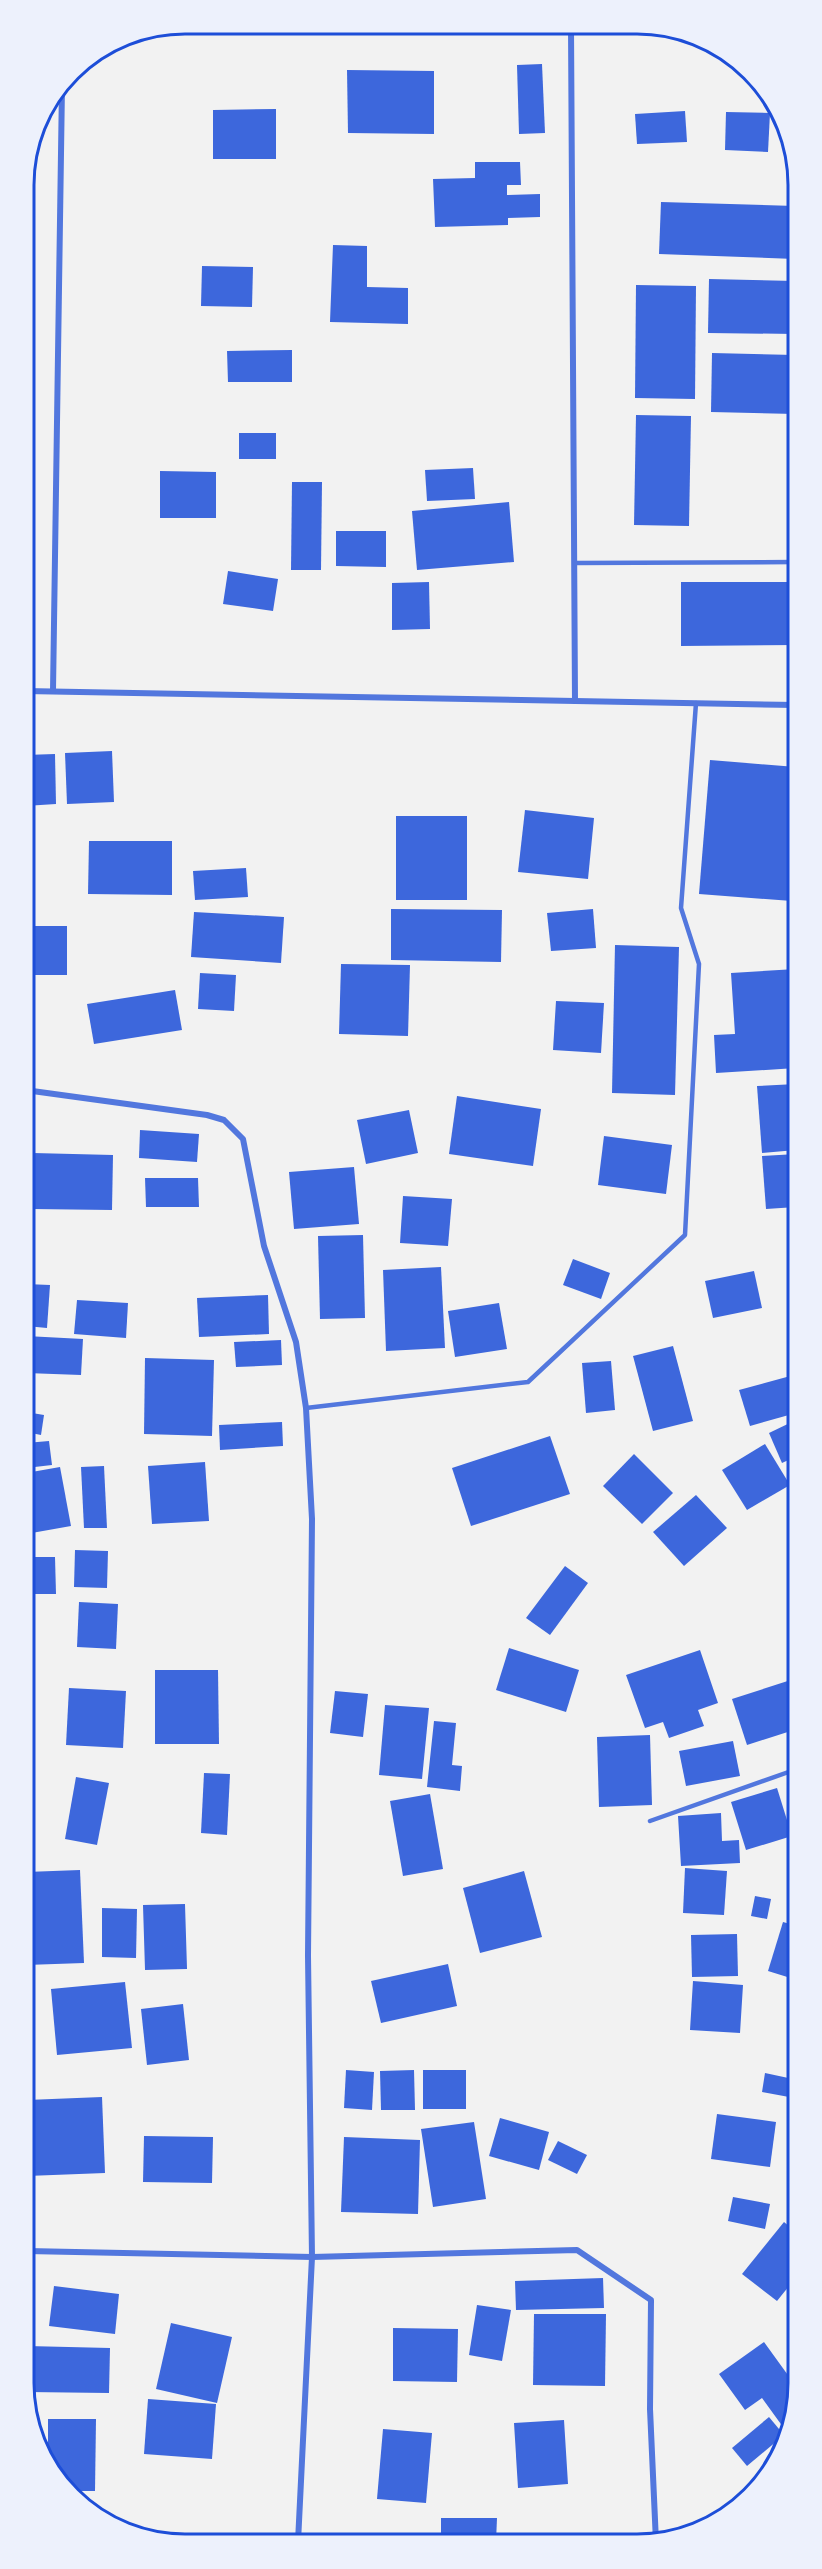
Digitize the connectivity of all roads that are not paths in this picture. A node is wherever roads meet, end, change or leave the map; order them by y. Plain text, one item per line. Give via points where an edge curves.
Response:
1 (571, 34) edge
2 (62, 99) edge
3 (788, 562) edge
4 (575, 563) junction
5 (35, 691) edge
6 (53, 691) junction
7 (575, 701) junction
8 (696, 703) junction
9 (788, 705) edge
10 (35, 1091) edge
11 (306, 1408) junction
12 (787, 1772) edge
13 (650, 1821) dead end
14 (34, 2251) edge
15 (312, 2256) junction
16 (656, 2533) edge
17 (298, 2534) edge

1 - 4 street
2 - 6 street
3 - 4 lane
4 - 7 street
5 - 6 street
6 - 7 street
7 - 8 street
8 - 9 street
8 - 11 lane via 681,908 699,964 686,1235 528,1382
10 - 11 street via 207,1115 224,1120 243,1138 264,1246 297,1342
11 - 15 street via 312,1519 308,1956
12 - 13 lane
14 - 15 street
15 - 16 street via 577,2250 651,2300 650,2409
15 - 17 street

